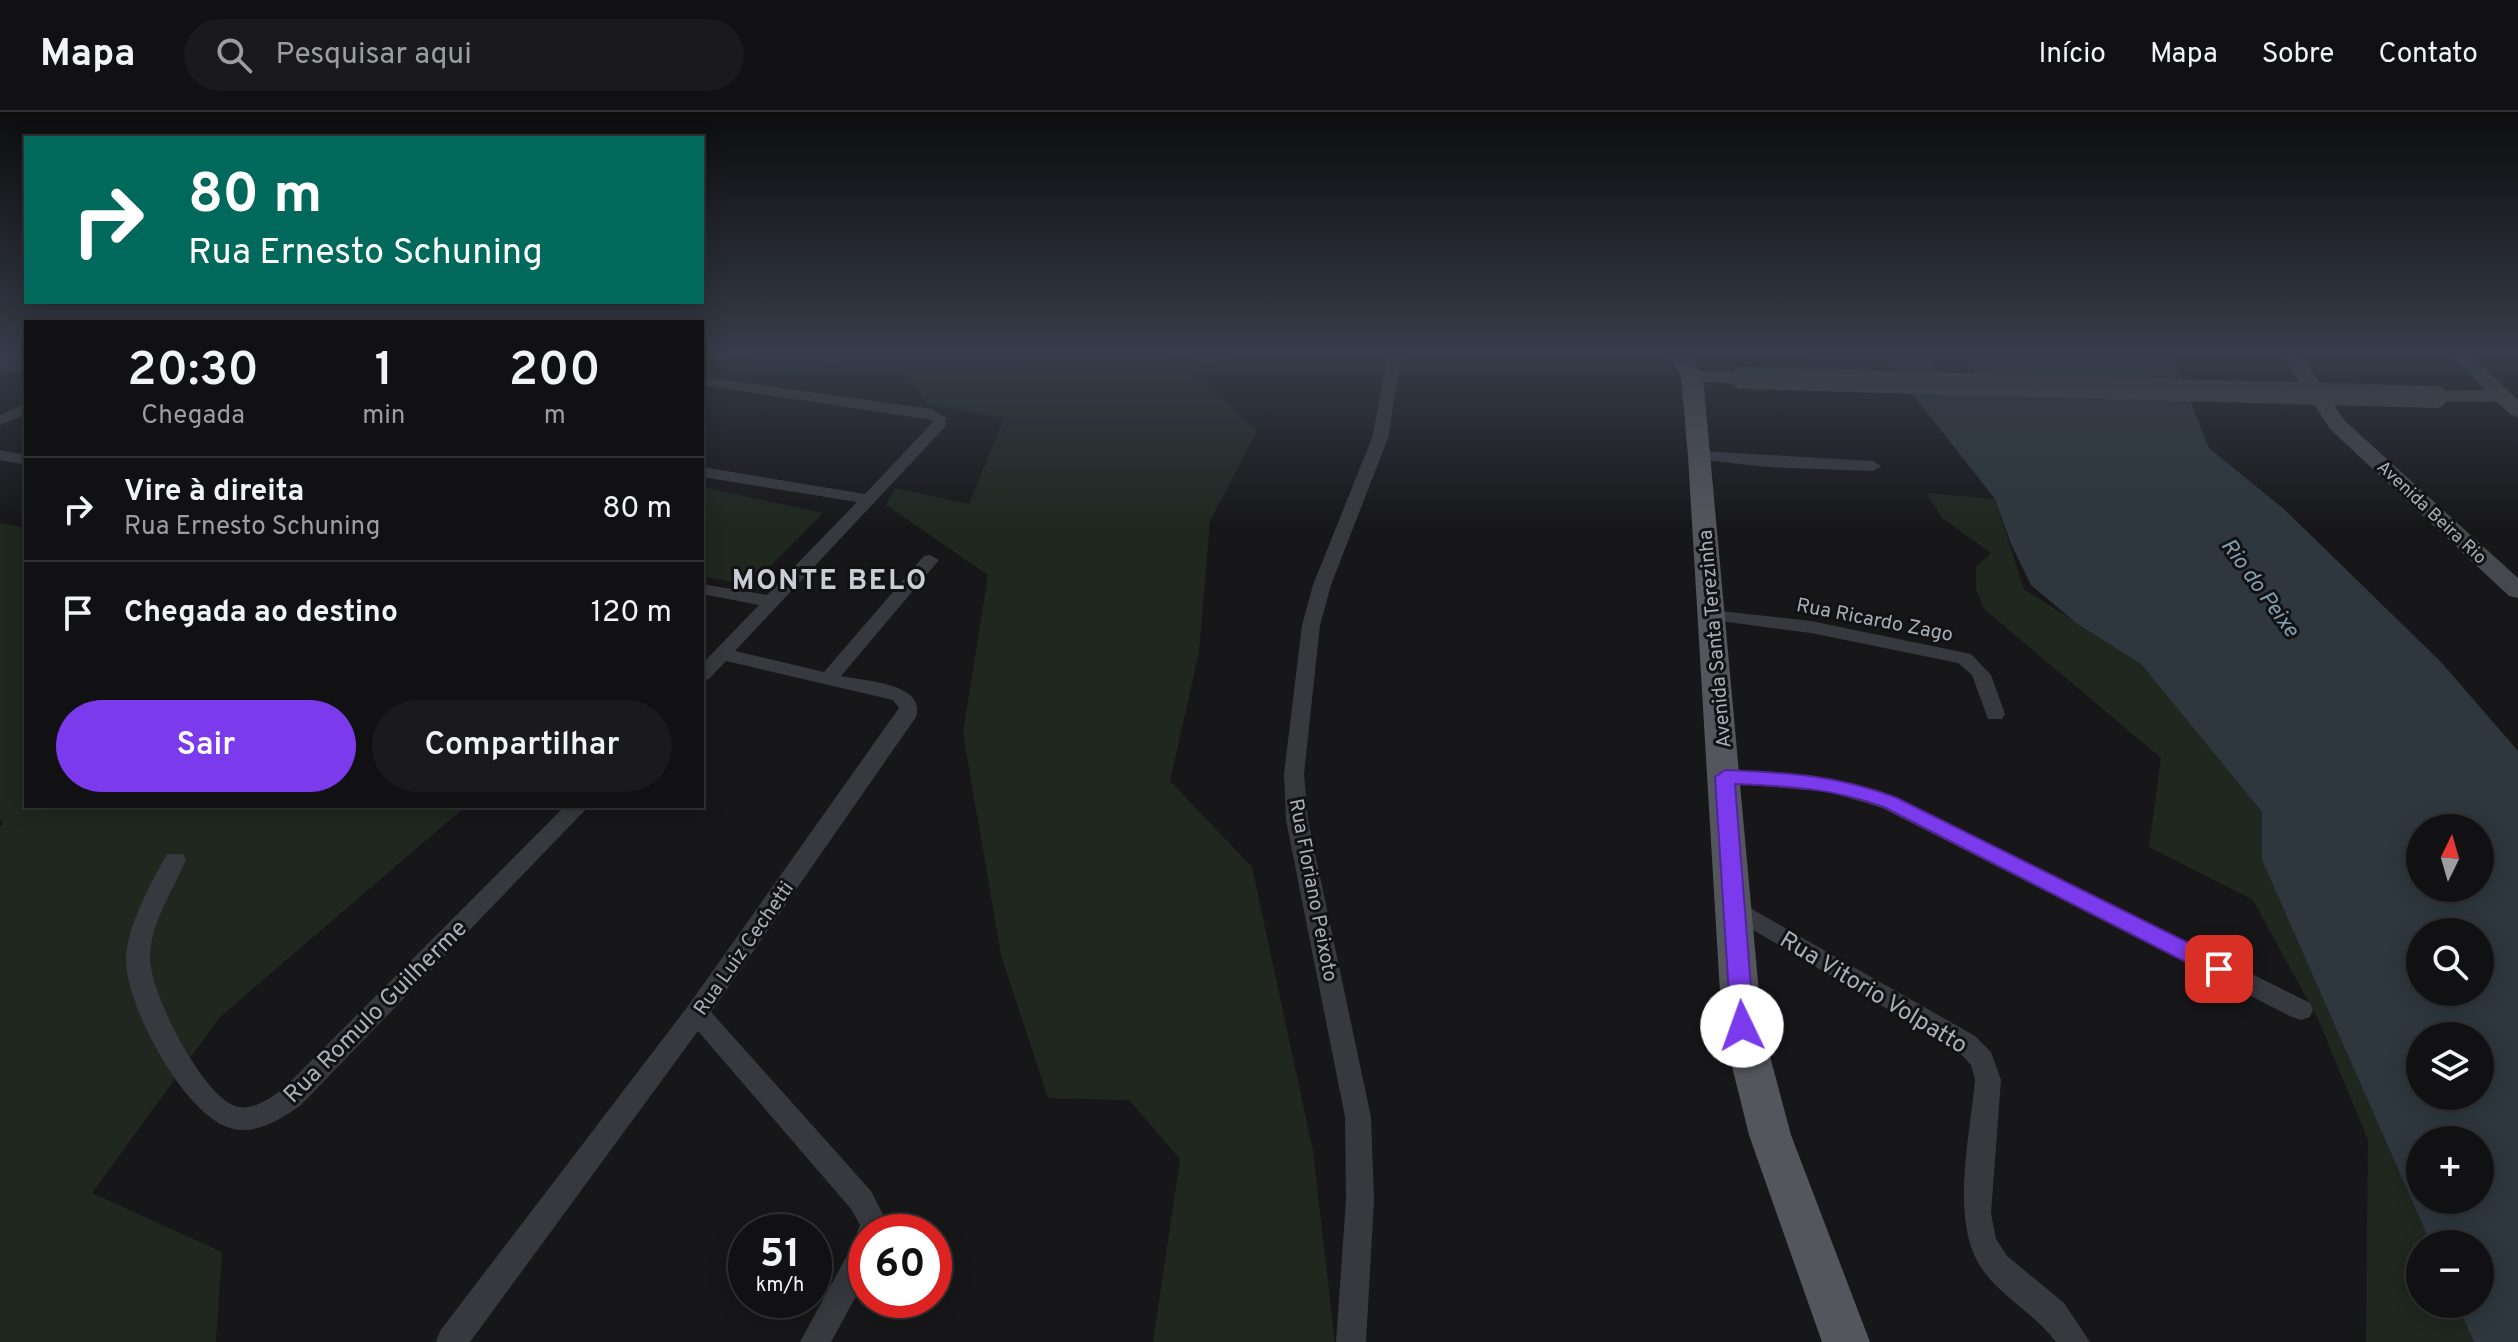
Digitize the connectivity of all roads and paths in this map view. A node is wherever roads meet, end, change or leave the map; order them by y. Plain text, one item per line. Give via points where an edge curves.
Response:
1 (19, 411) edge
2 (920, 411) edge
3 (1385, 411) edge
4 (1693, 411) edge
5 (2328, 411) edge
6 (0, 421) edge
7 (0, 455) edge
8 (1700, 456) junction
9 (24, 460) edge
10 (1873, 466) dead end
11 (704, 472) edge
12 (867, 499) junction
13 (930, 560) dead end
14 (704, 589) edge
15 (2518, 591) edge
16 (769, 601) junction
17 (1711, 615) junction
18 (722, 654) junction
19 (704, 673) edge
20 (828, 679) junction
21 (1995, 714) dead end
22 (1725, 777) junction
23 (576, 808) edge
24 (175, 860) dead end
25 (1736, 909) junction
26 (2301, 1010) dead end
27 (697, 1013) junction
28 (869, 1214) edge
29 (848, 1282) edge
30 (451, 1342) edge
31 (815, 1342) edge
32 (1351, 1342) edge
33 (1846, 1342) edge
34 (2075, 1342) edge

1 - 6 street
2 - 12 street via 932,413 940,424
3 - 32 street, Rua Floriano Peixoto via 1380,438 1311,625 1294,774 1297,820 1358,1117 1360,1200
4 - 8 main road, Avenida Santa Terezinha
5 - 15 main road, Avenida Beira Rio
7 - 9 street
8 - 10 street
8 - 17 main road, Avenida Santa Terezinha
11 - 12 street
12 - 16 street
13 - 20 street
14 - 16 street
16 - 18 street
17 - 21 street, Rua Ricardo Zago via 1811,627 1964,658 1982,673
17 - 22 main road, Avenida Santa Terezinha
18 - 19 street
18 - 20 street, Rua Luiz Cechetti
20 - 27 street, Rua Luiz Cechetti via 899,695 907,700 906,717
22 - 25 main road, Avenida Santa Terezinha
22 - 26 street via 1808,780 1852,788 1890,803
23 - 24 street, Rua Romulo Guilherme via 292,1097 275,1110 250,1118 216,1109 194,1083 159,1025 142,982 138,960 144,935
25 - 33 main road, Avenida Santa Terezinha via 1742,1026 1770,1135
25 - 34 street, Rua Vitorio Volpatto via 1966,1043 1982,1060 1988,1080 1977,1213 1982,1244 1997,1266 2053,1313
27 - 28 street
27 - 30 street, Rua Luiz Cechetti
29 - 31 street

